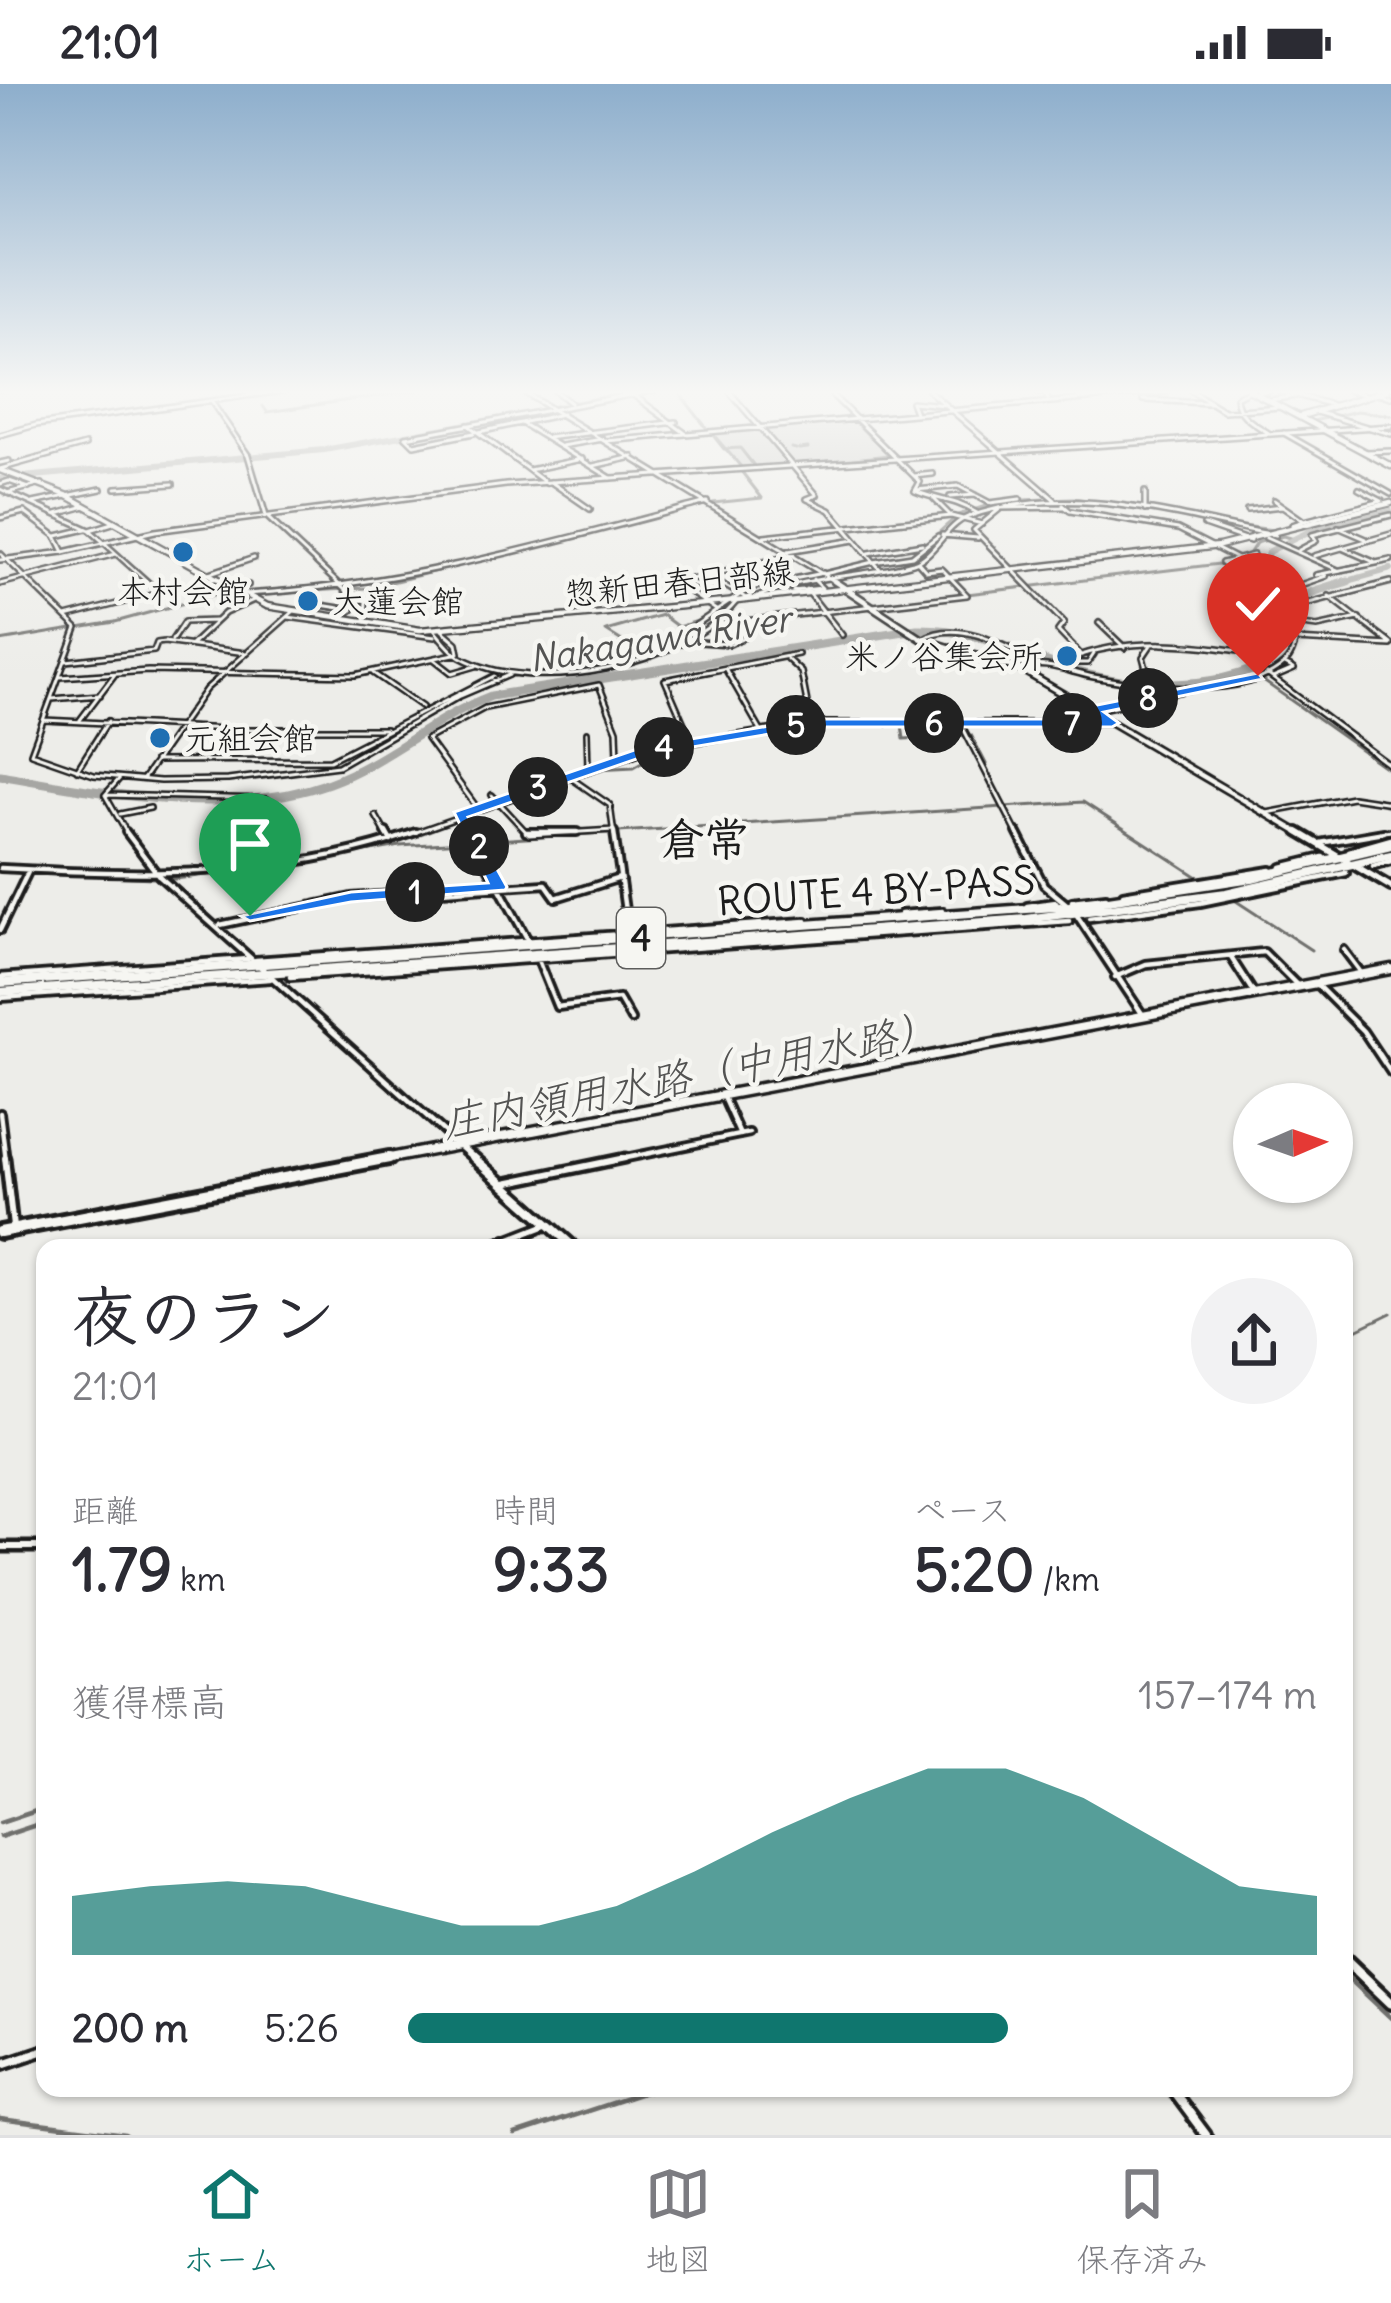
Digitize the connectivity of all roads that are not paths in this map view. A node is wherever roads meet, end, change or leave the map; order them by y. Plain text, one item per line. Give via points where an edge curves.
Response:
1 (23, 486) edge
2 (36, 486) edge
3 (46, 486) edge
4 (149, 486) edge
5 (257, 486) edge
6 (517, 486) edge
7 (554, 486) edge
8 (680, 486) edge
9 (809, 486) edge
10 (918, 486) edge
11 (953, 486) edge
12 (959, 486) edge
13 (1040, 486) edge
14 (0, 487) edge
15 (944, 487) junction
16 (29, 488) junction
17 (116, 488) dead end
18 (100, 489) dead end
19 (1359, 489) dead end
20 (915, 490) junction
21 (1145, 492) dead end
22 (7, 493) junction
23 (66, 495) junction
24 (975, 495) junction
25 (953, 497) junction
26 (1056, 499) junction
27 (1083, 499) junction
28 (934, 500) junction
29 (1274, 500) dead end
30 (707, 502) junction
31 (32, 503) junction
32 (990, 503) junction
33 (1391, 503) edge
34 (86, 506) junction
35 (1282, 506) junction
36 (999, 507) junction
37 (1064, 507) junction
38 (43, 508) junction
39 (590, 509) dead end
40 (1247, 510) dead end
41 (1146, 511) junction
42 (24, 512) junction
43 (1086, 512) junction
44 (926, 513) dead end
45 (976, 513) junction
46 (56, 514) junction
47 (1391, 515) edge
48 (266, 516) junction
49 (951, 516) junction
50 (0, 518) edge
51 (931, 518) junction
52 (962, 519) junction
53 (1141, 520) junction
54 (1188, 520) junction
55 (1304, 521) junction
56 (115, 523) junction
57 (982, 524) junction
58 (1338, 527) junction
59 (844, 528) junction
60 (88, 529) junction
61 (1180, 529) junction
62 (1290, 532) junction
63 (137, 534) junction
64 (1275, 535) junction
65 (1390, 535) edge
66 (56, 536) junction
67 (764, 536) junction
68 (940, 536) junction
69 (978, 538) junction
70 (1266, 538) junction
71 (855, 540) junction
72 (1368, 540) junction
73 (1250, 541) junction
74 (105, 542) junction
75 (930, 544) junction
76 (1219, 546) junction
77 (1342, 548) junction
78 (788, 550) junction
79 (1299, 550) junction
80 (64, 552) junction
81 (116, 554) junction
82 (867, 554) junction
83 (794, 555) junction
84 (1253, 555) dead end
85 (1314, 556) junction
86 (908, 557) junction
87 (2, 558) edge
88 (254, 558) dead end
89 (1237, 559) junction
90 (1391, 560) edge
91 (874, 562) junction
92 (917, 562) junction
93 (1383, 562) junction
94 (880, 569) junction
95 (1010, 570) junction
96 (1339, 570) junction
97 (1350, 570) junction
98 (210, 573) junction
99 (708, 575) junction
100 (826, 575) junction
101 (1316, 575) dead end
102 (950, 577) junction
103 (25, 578) junction
104 (218, 578) junction
105 (813, 579) junction
106 (1391, 582) edge
107 (0, 584) edge
108 (229, 584) junction
109 (722, 584) junction
110 (1303, 584) dead end
111 (248, 585) dead end
112 (847, 589) junction
113 (344, 590) junction
114 (701, 590) junction
115 (793, 591) dead end
116 (807, 591) junction
117 (160, 592) junction
118 (245, 594) junction
119 (1329, 596) junction
120 (752, 597) junction
121 (254, 599) junction
122 (733, 599) junction
123 (707, 604) junction
124 (871, 605) junction
125 (337, 607) junction
126 (716, 610) junction
127 (350, 611) junction
128 (821, 611) junction
129 (368, 613) junction
130 (310, 614) junction
131 (291, 615) junction
132 (328, 616) junction
133 (65, 617) junction
134 (341, 618) junction
135 (1359, 618) junction
136 (216, 621) junction
137 (364, 622) junction
138 (717, 623) junction
139 (1099, 623) dead end
140 (1295, 624) junction
141 (437, 632) junction
142 (842, 635) dead end
143 (683, 638) junction
144 (742, 638) dead end
145 (921, 639) junction
146 (1295, 640) junction
147 (170, 643) junction
148 (191, 645) junction
149 (1151, 645) junction
150 (1391, 645) edge
151 (1125, 648) junction
152 (1238, 650) junction
153 (1096, 652) junction
154 (247, 653) junction
155 (459, 653) junction
156 (1080, 654) junction
157 (128, 655) junction
158 (798, 655) dead end
159 (1257, 655) dead end
160 (787, 658) dead end
161 (434, 659) junction
162 (66, 661) junction
163 (1036, 663) junction
164 (1285, 664) junction
165 (476, 666) junction
166 (726, 670) junction
167 (1022, 670) junction
168 (1147, 672) dead end
169 (123, 673) junction
170 (373, 673) junction
171 (115, 674) junction
172 (223, 674) junction
173 (1267, 674) junction
174 (509, 675) junction
175 (494, 676) dead end
176 (60, 677) junction
177 (1273, 678) junction
178 (1213, 685) junction
179 (100, 695) junction
180 (52, 699) junction
181 (424, 709) junction
182 (1092, 710) junction
183 (44, 720) junction
184 (80, 720) junction
185 (108, 721) junction
186 (811, 723) junction
187 (1112, 723) junction
188 (178, 724) junction
189 (961, 724) junction
190 (388, 729) junction
191 (760, 730) junction
192 (397, 731) junction
193 (587, 732) dead end
194 (692, 742) junction
195 (618, 759) junction
196 (155, 760) junction
197 (1391, 766) edge
198 (588, 769) junction
199 (77, 770) junction
200 (568, 776) junction
201 (120, 778) junction
202 (143, 779) junction
203 (105, 795) junction
204 (492, 795) dead end
205 (267, 799) dead end
206 (496, 802) junction
207 (1391, 803) edge
208 (150, 808) dead end
209 (478, 809) junction
210 (1265, 813) junction
211 (118, 815) junction
212 (460, 815) junction
213 (376, 816) dead end
214 (614, 830) junction
215 (1391, 831) edge
216 (284, 834) dead end
217 (392, 841) junction
218 (1391, 842) edge
219 (1319, 844) junction
220 (1346, 854) junction
221 (1323, 857) dead end
222 (1391, 858) edge
223 (281, 864) junction
224 (1373, 866) dead end
225 (0, 868) edge
226 (1350, 869) junction
227 (29, 870) junction
228 (1277, 871) junction
229 (159, 876) junction
230 (620, 878) junction
231 (499, 887) junction
232 (1391, 887) edge
233 (1056, 902) dead end
234 (1072, 910) junction
235 (1128, 910) junction
236 (1023, 915) junction
237 (1089, 918) dead end
238 (219, 926) junction
239 (0, 930) edge
240 (628, 933) junction
241 (529, 943) junction
242 (1344, 950) dead end
243 (1229, 956) junction
244 (538, 960) junction
245 (255, 961) junction
246 (1391, 969) edge
247 (327, 971) junction
248 (1362, 974) junction
249 (270, 976) junction
250 (1115, 976) junction
251 (290, 977) dead end
252 (0, 980) edge
253 (1314, 983) junction
254 (1297, 986) junction
255 (1255, 994) junction
256 (0, 995) edge
257 (1143, 1015) junction
258 (631, 1020) dead end
259 (1391, 1073) edge
260 (722, 1096) junction
261 (0, 1113) edge
262 (749, 1133) dead end
263 (740, 1135) junction
264 (460, 1146) junction
265 (505, 1184) junction
266 (549, 1224) junction
267 (13, 1230) junction
268 (0, 1232) edge
269 (510, 1239) edge
270 (565, 1239) edge
271 (36, 1546) edge
272 (0, 1547) edge
273 (1353, 1967) edge
274 (1391, 2003) edge
275 (36, 2053) edge
276 (0, 2065) edge
277 (1178, 2097) edge
278 (1206, 2135) edge

1 - 16 street
2 - 16 street
3 - 23 main road, 惣新田春日部線
4 - 17 street
5 - 48 street
6 - 48 street
7 - 39 street
8 - 30 street
9 - 59 street via 817,495 807,499
10 - 20 street
11 - 15 street
12 - 24 street
13 - 26 street
14 - 22 street
15 - 20 street
15 - 25 street
16 - 22 street
18 - 23 street
19 - 55 street via 1382,501
20 - 28 street
21 - 41 street
22 - 31 street
23 - 31 street
23 - 34 main road, 惣新田春日部線
24 - 25 street
24 - 32 street
25 - 28 street
25 - 45 street
26 - 27 street
26 - 32 street
26 - 36 street
26 - 37 street
27 - 41 street
27 - 43 street
28 - 49 street
29 - 35 street
30 - 67 street
30 - 113 street
31 - 38 street
32 - 36 street
33 - 62 main road, 惣新田春日部線
34 - 46 street
34 - 56 main road, 惣新田春日部線
35 - 40 street
35 - 55 street
36 - 37 street
36 - 45 street
36 - 57 street
37 - 43 street
38 - 42 street
38 - 46 street
41 - 53 street
41 - 54 street
42 - 50 street
42 - 66 street
43 - 53 street
44 - 51 street
45 - 52 street
46 - 60 street
47 - 58 street
48 - 63 street
48 - 113 street
49 - 51 street
49 - 52 street
51 - 59 street
52 - 57 street
52 - 68 street
53 - 61 street
54 - 61 street
54 - 64 street
54 - 73 street
55 - 62 street via 1284,529
56 - 60 street
56 - 63 main road, 惣新田春日部線
57 - 69 street via 974,530
58 - 72 street
58 - 79 street via 1312,535 1316,542
59 - 67 street
59 - 71 street
60 - 66 street
60 - 74 street
61 - 76 street
62 - 64 main road, 惣新田春日部線
63 - 74 street
63 - 98 main road, 惣新田春日部線
64 - 70 main road, 惣新田春日部線
65 - 72 street
66 - 80 street
67 - 78 street
68 - 69 street
68 - 75 street
69 - 95 street
70 - 73 main road, 惣新田春日部線
70 - 79 street
71 - 78 street
71 - 82 street
72 - 77 street
73 - 76 main road, 惣新田春日部線
74 - 80 street
74 - 81 street
75 - 82 street
75 - 86 street
75 - 92 street
76 - 89 street
76 - 95 main road, 惣新田春日部線
77 - 85 street
77 - 93 street
78 - 83 street
79 - 85 street
80 - 87 street
81 - 103 street
81 - 117 street
82 - 91 street
83 - 99 street
83 - 100 street
84 - 89 street
85 - 96 street
86 - 91 street
86 - 92 street
87 - 103 street
88 - 98 street
89 - 152 street via 1222,562 1254,588
90 - 93 street
91 - 94 street
91 - 100 street
92 - 94 street
92 - 102 street
93 - 97 street
94 - 100 street
95 - 102 main road, 惣新田春日部線
95 - 156 street via 1064,623 1058,631
96 - 97 street
96 - 101 street
97 - 110 street
98 - 104 main road, 惣新田春日部線
99 - 109 street
99 - 114 street via 687,580
100 - 105 street
100 - 112 street
100 - 122 street
102 - 112 main road, 惣新田春日部線
102 - 124 street via 967,595
103 - 107 street
103 - 133 street
104 - 108 main road, 惣新田春日部線
104 - 117 street
105 - 116 street via 822,587
105 - 120 street
106 - 119 street
108 - 111 street
108 - 118 main road, 惣新田春日部線
109 - 114 street
109 - 122 street
112 - 116 main road, 惣新田春日部線
112 - 124 street
113 - 118 street
113 - 129 street via 363,598
114 - 123 street via 691,593
115 - 116 street
116 - 120 main road, 惣新田春日部線
116 - 128 street
117 - 133 street
118 - 121 main road, 惣新田春日部線
119 - 135 street
119 - 140 street via 1305,604
120 - 122 main road, 惣新田春日部線
121 - 131 main road, 惣新田春日部線
121 - 136 street
122 - 123 main road, 惣新田春日部線
122 - 126 street
122 - 138 street
123 - 126 street
123 - 141 main road, 惣新田春日部線
124 - 128 street
124 - 145 street
125 - 127 street
125 - 130 street
125 - 132 street
126 - 143 street
127 - 129 street
127 - 134 street
128 - 138 street
128 - 142 street
129 - 137 street
130 - 131 main road, 惣新田春日部線
130 - 132 main road, 惣新田春日部線
131 - 141 street via 425,639
131 - 154 street
132 - 134 main road, 惣新田春日部線
133 - 162 street via 76,627
134 - 137 main road, 惣新田春日部線
135 - 140 street
135 - 150 street
136 - 147 street via 184,622
136 - 148 street
137 - 141 main road, 惣新田春日部線
138 - 143 street
139 - 151 street
140 - 146 street
141 - 155 street
141 - 155 street
143 - 144 street
143 - 174 street via 630,663
145 - 163 street via 958,632
145 - 167 street
146 - 150 street
146 - 164 street
147 - 148 street
147 - 157 street
148 - 154 street
149 - 151 street
149 - 152 street
149 - 168 street via 1143,657
151 - 153 street
152 - 159 street
153 - 156 street
153 - 156 street via 1088,663 1072,661
154 - 172 street
155 - 161 street
155 - 165 street
157 - 162 street
157 - 169 street
158 - 166 street
160 - 186 street via 801,672
161 - 165 street via 454,674
161 - 170 street
162 - 176 street
163 - 167 street
163 - 178 street via 1109,683
164 - 173 street
164 - 177 street via 1294,669
165 - 174 street
166 - 191 street
166 - 194 street via 665,680
167 - 182 street
169 - 171 street
169 - 172 street
170 - 172 street
170 - 181 street
171 - 176 street
171 - 179 street
172 - 188 street
173 - 177 street
173 - 178 street
174 - 192 street
175 - 181 street
176 - 180 street
177 - 197 street
178 - 182 street
179 - 180 street
179 - 184 street
180 - 183 street
181 - 190 street
182 - 187 street
183 - 184 street
183 - 199 street via 31,753
184 - 185 street
185 - 188 street
185 - 199 street
186 - 189 street
186 - 191 street
187 - 189 street
187 - 210 street
188 - 190 street
188 - 196 street
189 - 234 street via 1043,885
190 - 192 street
190 - 196 street via 330,760
191 - 194 street
192 - 202 street via 338,766 228,780
193 - 198 street
194 - 195 street
195 - 198 street
195 - 209 street via 617,730 599,686 484,709 427,739
196 - 202 street
198 - 200 street
199 - 201 street
200 - 206 street
200 - 214 street via 608,800
201 - 202 street
201 - 203 street
203 - 205 street
203 - 211 street
204 - 206 street
206 - 209 street
206 - 214 street via 529,835
207 - 210 street via 1352,797
208 - 211 street
209 - 212 street
210 - 219 street
211 - 229 street via 126,839
212 - 217 street
212 - 231 street
213 - 217 street
214 - 230 street
215 - 219 street
216 - 223 street
217 - 223 street
218 - 220 main road, ROUTE 4 BY-PASS / 4
219 - 220 street
220 - 226 street
220 - 228 main road, ROUTE 4 BY-PASS / 4
221 - 228 street
222 - 224 street
222 - 226 main road, ROUTE 4 BY-PASS / 4
223 - 229 street
225 - 227 street
226 - 232 street
226 - 235 main road, ROUTE 4 BY-PASS / 4
227 - 229 street
227 - 239 street
228 - 234 main road, ROUTE 4 BY-PASS / 4
229 - 238 street
230 - 231 street via 556,898 546,884
230 - 240 street
231 - 238 street via 351,897
231 - 241 street
233 - 236 street
234 - 235 main road, ROUTE 4 BY-PASS / 4
234 - 236 main road, ROUTE 4 BY-PASS / 4
234 - 250 street
235 - 237 street
236 - 240 street
236 - 241 main road, ROUTE 4 BY-PASS / 4
236 - 244 street
236 - 247 main road, ROUTE 4 BY-PASS / 4
238 - 245 street
240 - 241 street
241 - 245 main road, ROUTE 4 BY-PASS / 4
242 - 248 street
243 - 250 street via 1145,964
243 - 254 street via 1264,952
243 - 255 street
244 - 247 street
244 - 258 street via 557,1007 619,999
245 - 249 street
245 - 252 main road, ROUTE 4 BY-PASS / 4
246 - 248 main road
247 - 249 main road, ROUTE 4 BY-PASS / 4
247 - 251 street
248 - 253 main road
249 - 256 main road, ROUTE 4 BY-PASS / 4
249 - 264 street
250 - 257 street
253 - 254 main road
253 - 259 street via 1363,1031
254 - 255 main road
255 - 257 main road
257 - 260 main road
260 - 263 street
260 - 264 main road
261 - 267 street
262 - 263 street
263 - 265 street
264 - 265 street
264 - 267 main road
265 - 266 street
266 - 269 street
266 - 270 street
267 - 268 main road
271 - 272 street
273 - 274 street
275 - 276 street
277 - 278 street

